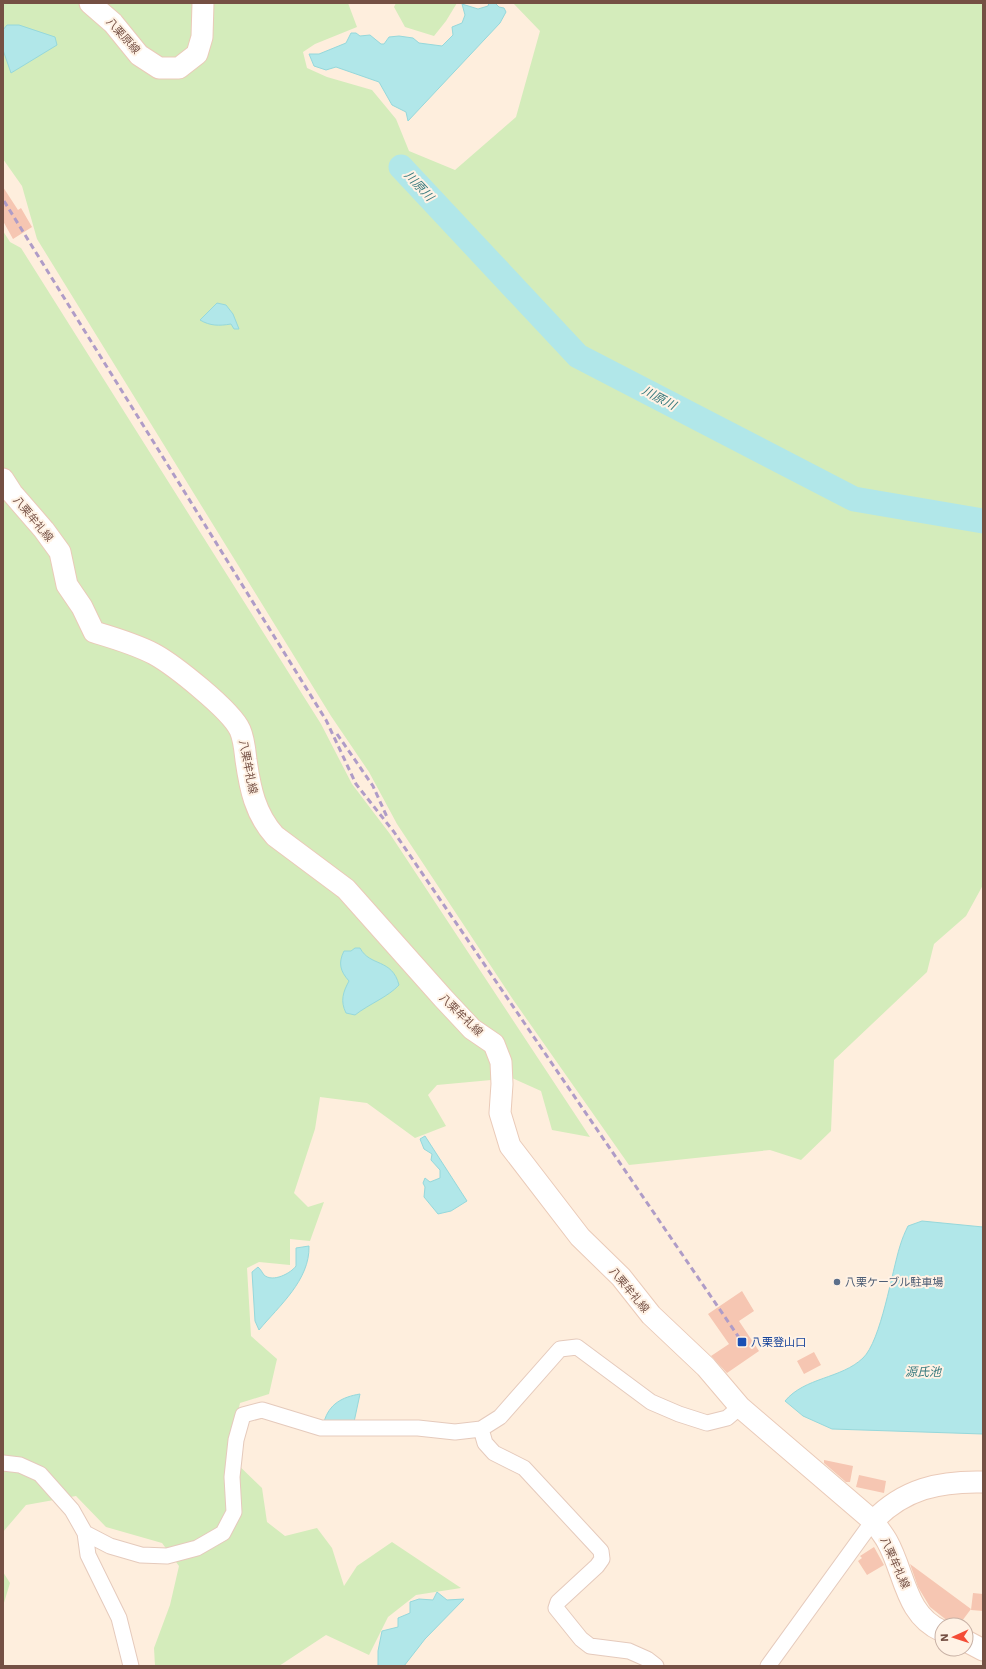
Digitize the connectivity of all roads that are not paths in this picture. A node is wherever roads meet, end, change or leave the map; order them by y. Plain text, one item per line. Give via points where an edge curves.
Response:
1 (90, 3) edge
2 (203, 3) edge
3 (3, 479) edge
4 (740, 1407) junction
5 (481, 1429) junction
6 (3, 1463) edge
7 (983, 1482) edge
8 (873, 1521) junction
9 (85, 1533) junction
10 (934, 1627) edge
11 (974, 1645) edge
12 (983, 1650) edge
13 (130, 1666) edge
14 (656, 1666) edge
15 (768, 1666) edge

1 - 2 main road, 八栗原線 via 112,22 139,55 159,68 179,68 196,54 202,37
3 - 4 main road, 八栗牟礼線 via 60,552 67,585 82,607 94,632 119,639 155,655 228,712 240,730 249,782 265,825 275,836 346,889 472,1029 494,1044 501,1062 500,1112 510,1146 580,1238 621,1277 651,1315 706,1367
4 - 5 street via 727,1418 707,1423 679,1414 651,1402 577,1347 560,1349 500,1417
4 - 8 main road, 八栗牟礼線
5 - 9 street via 455,1432 418,1428 321,1428 262,1410 243,1416 236,1440 232,1477 234,1512 223,1533 197,1548 167,1556 141,1555 110,1546
5 - 14 street via 485,1443 494,1452 524,1468 601,1551 602,1559 597,1566 558,1602 556,1608 581,1639 590,1646 629,1651
6 - 9 street via 20,1465 40,1474 72,1510
7 - 8 main road via 940,1484 908,1494 885,1509
8 - 10 main road, 八栗牟礼線 via 888,1542 911,1601 921,1618
8 - 15 street
9 - 13 street via 88,1555 119,1618
11 - 12 main road

